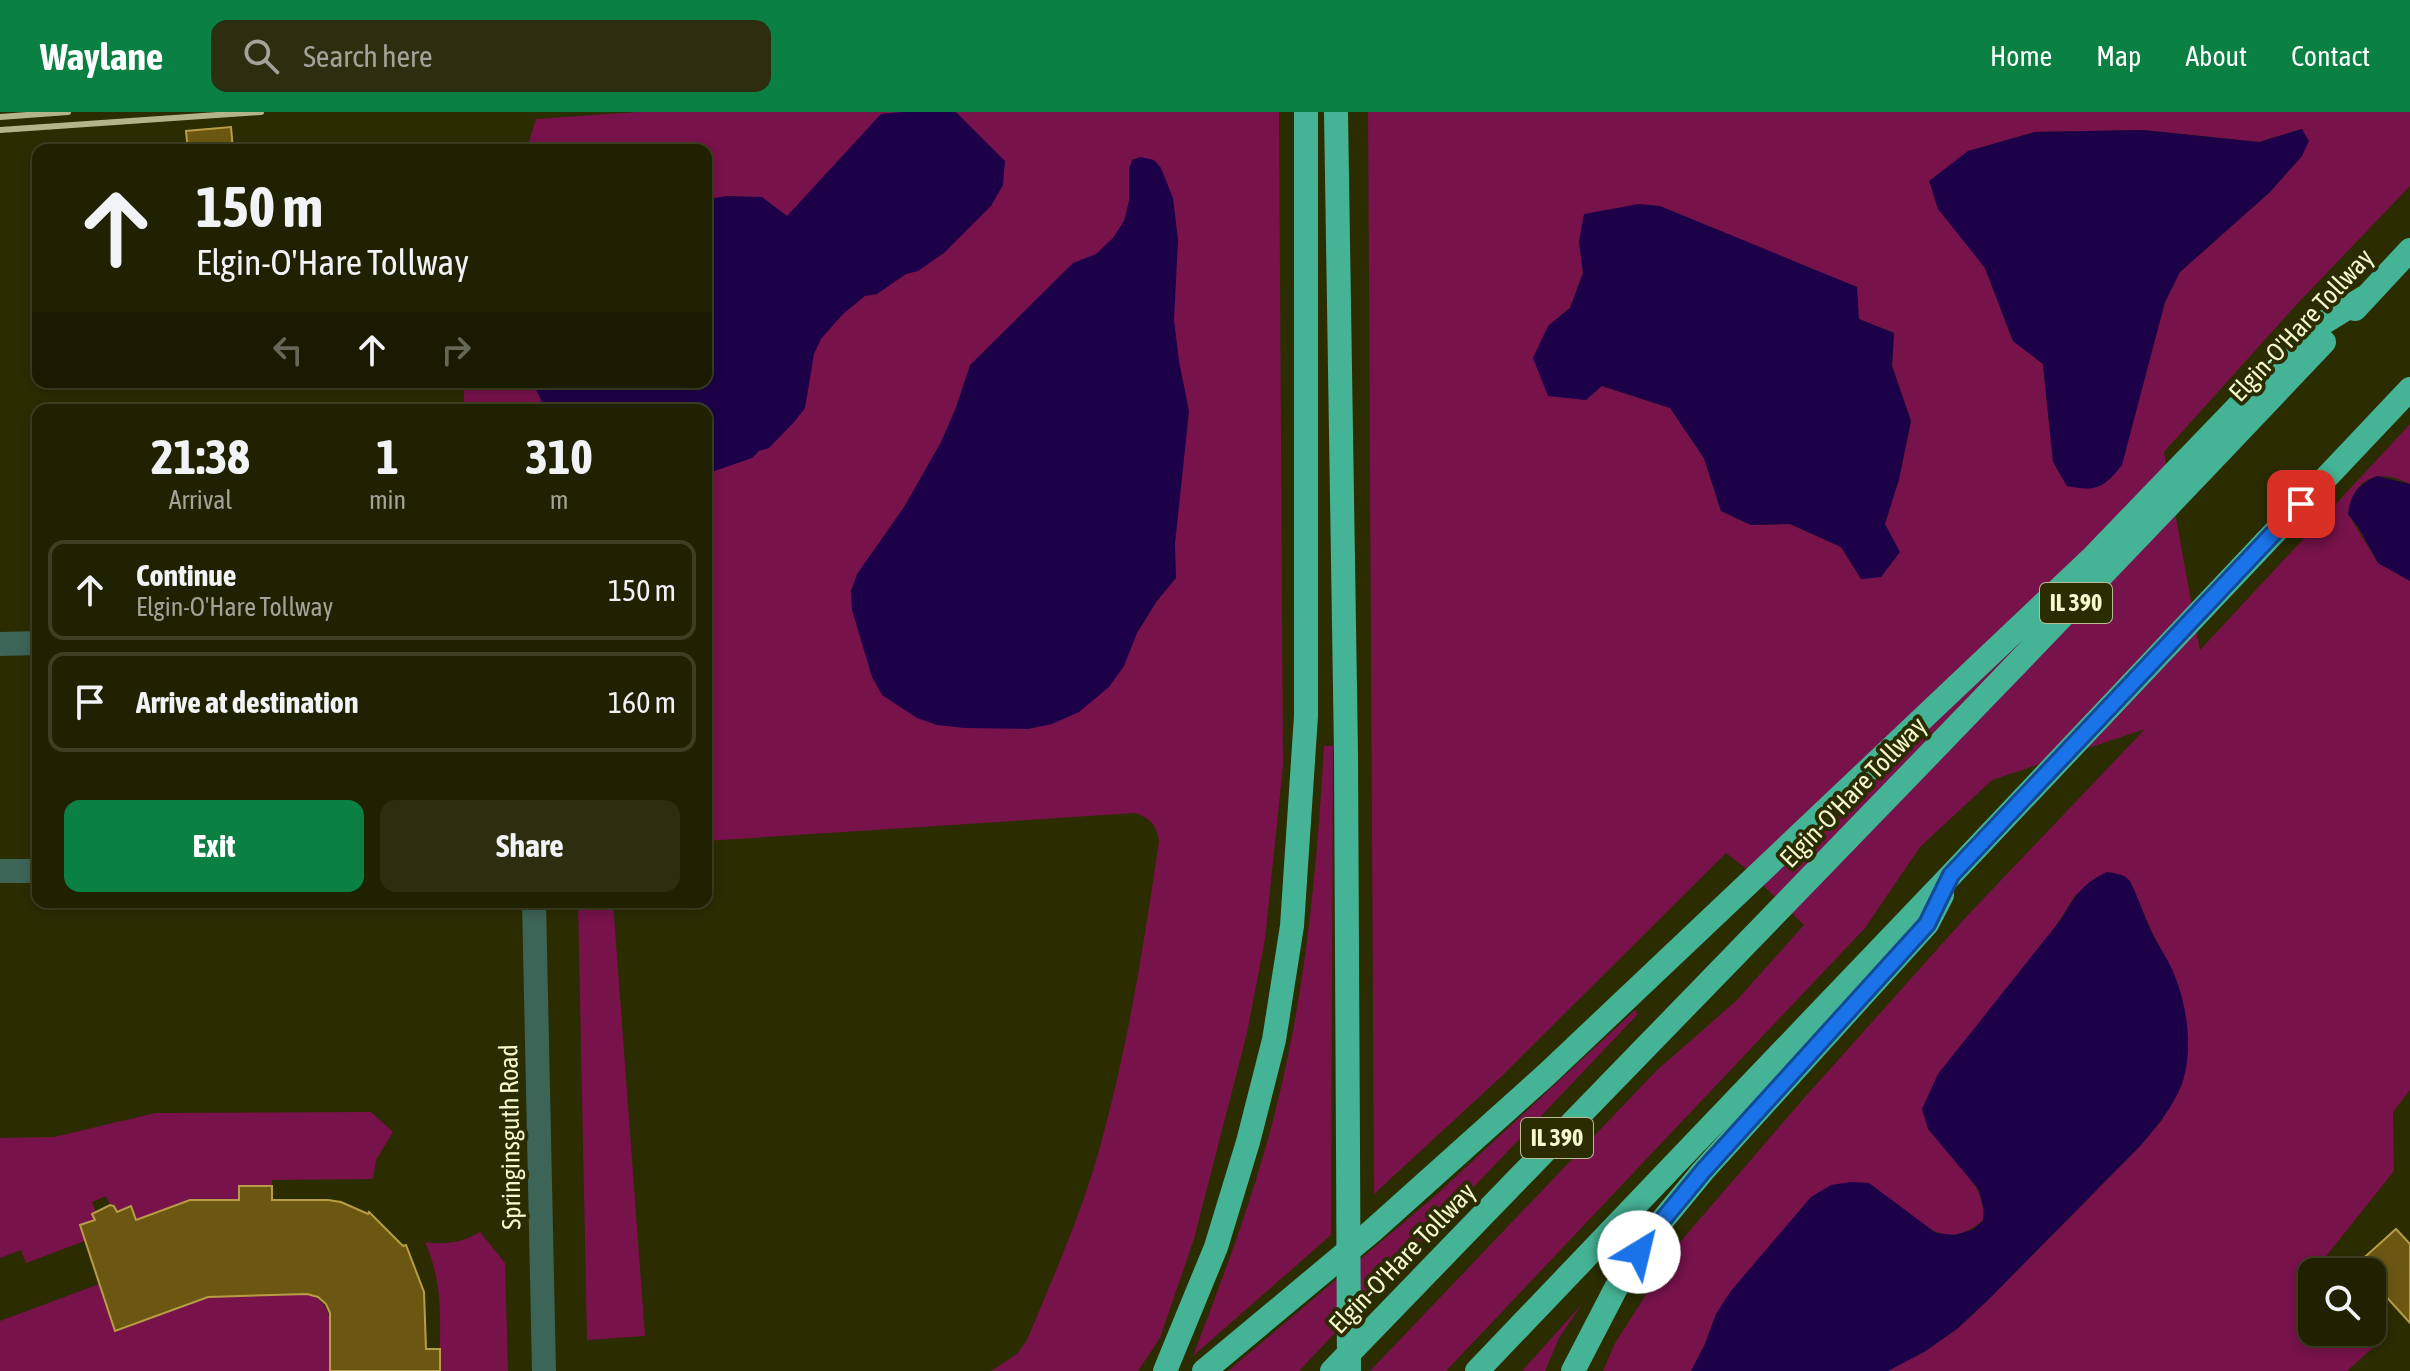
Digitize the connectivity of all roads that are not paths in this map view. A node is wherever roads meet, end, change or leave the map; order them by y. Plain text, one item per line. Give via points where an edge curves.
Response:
1 (1306, 112) edge
2 (1336, 112) edge
3 (2410, 250) edge
4 (2365, 297) junction
5 (2410, 389) edge
6 (32, 643) edge
7 (0, 644) edge
8 (0, 871) edge
9 (32, 871) edge
10 (1951, 875) junction
11 (534, 908) edge
12 (1348, 1251) junction
13 (544, 1371) edge
14 (1165, 1371) edge
15 (1204, 1371) edge
16 (1332, 1371) edge
17 (1349, 1371) edge
18 (1477, 1371) edge
19 (1573, 1371) edge

1 - 14 highway via 1306,716 1292,926 1274,1040 1248,1142 1216,1247
2 - 12 highway, bridge
3 - 4 highway, Elgin-O'Hare Tollway / IL 390
4 - 12 highway via 2313,329 2091,559 1547,1074
4 - 16 highway, Elgin-O'Hare Tollway / IL 390 via 2095,584
5 - 10 highway
6 - 7 street
8 - 9 street
10 - 18 highway
10 - 19 highway via 1927,924 1651,1234
11 - 13 street, Springinsguth Road
12 - 15 highway
12 - 17 highway, bridge

